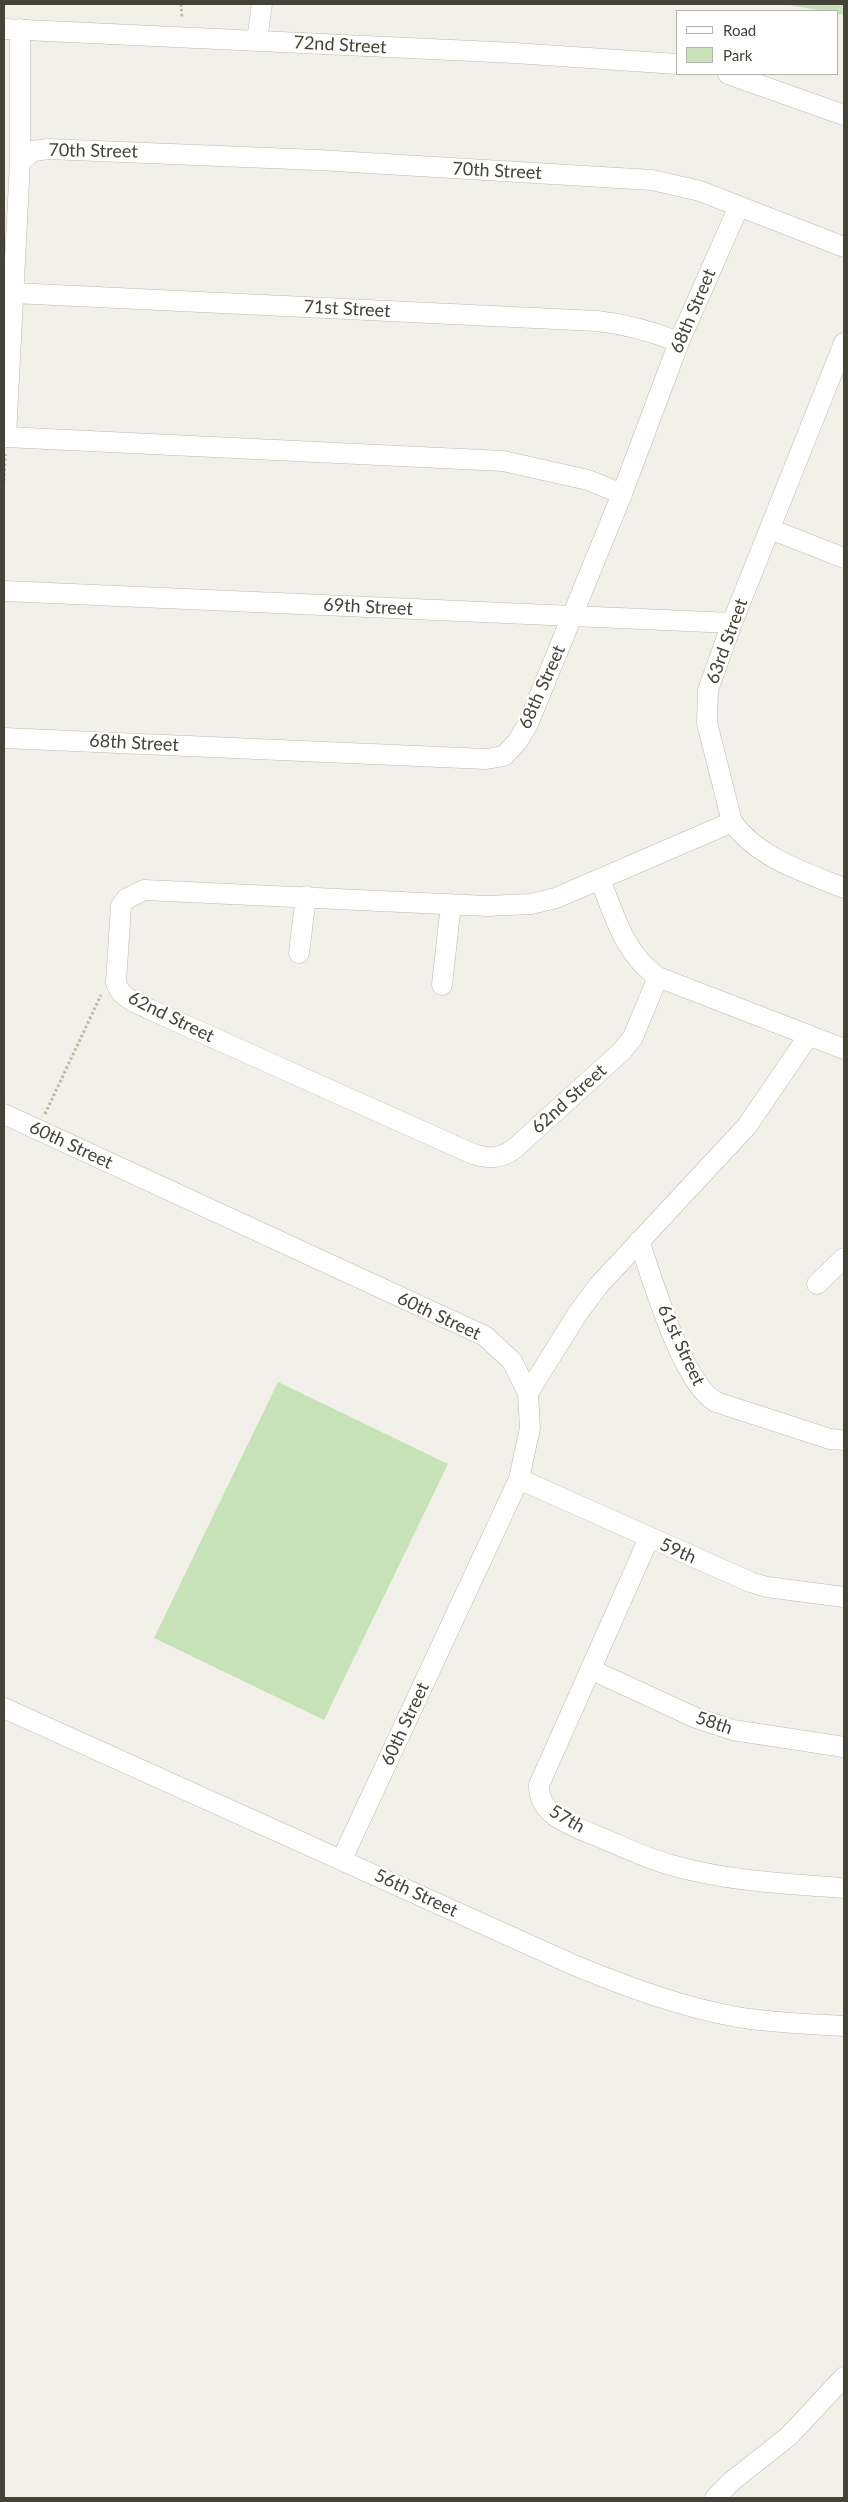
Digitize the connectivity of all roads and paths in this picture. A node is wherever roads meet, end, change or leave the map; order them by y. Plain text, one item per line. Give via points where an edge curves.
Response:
1 (262, 4) edge
2 (12, 29) edge
3 (257, 40) junction
4 (676, 64) edge
5 (731, 75) edge
6 (844, 115) edge
7 (20, 162) junction
8 (739, 206) junction
9 (844, 247) edge
10 (13, 293) junction
11 (679, 342) junction
12 (844, 343) edge
13 (6, 437) junction
14 (4, 481) edge
15 (622, 494) junction
16 (770, 529) junction
17 (844, 558) edge
18 (4, 591) edge
19 (573, 616) junction
20 (732, 623) junction
21 (4, 738) edge
22 (732, 822) junction
23 (600, 879) junction
24 (844, 888) edge
25 (306, 896) junction
26 (451, 904) junction
27 (300, 953) dead end
28 (658, 978) junction
29 (442, 985) dead end
30 (117, 987) junction
31 (808, 1035) junction
32 (844, 1049) edge
33 (4, 1114) edge
34 (38, 1130) junction
35 (639, 1241) junction
36 (844, 1258) edge
37 (817, 1284) dead end
38 (528, 1393) junction
39 (844, 1440) edge
40 (518, 1479) junction
41 (648, 1538) junction
42 (844, 1596) edge
43 (592, 1670) junction
44 (4, 1708) edge
45 (844, 1747) edge
46 (342, 1859) junction
47 (844, 1888) edge
48 (844, 2026) edge
49 (844, 2377) edge
50 (715, 2498) edge

1 - 3 street
2 - 3 street, 72nd Street
2 - 7 street
3 - 4 street, 72nd Street via 515,52
5 - 6 street
7 - 8 street, 70th Street via 33,151 48,148 619,178 682,186
7 - 10 street
8 - 9 street, 70th Street
8 - 11 street, 68th Street
10 - 11 street, 71st Street via 597,321 646,330
10 - 13 street
11 - 15 street, 68th Street
12 - 16 street, 63rd Street
13 - 14 path
13 - 15 street via 504,461 581,478
15 - 19 street, 68th Street
16 - 17 street
16 - 20 street, 63rd Street
18 - 19 street, 69th Street
19 - 20 street, 69th Street
19 - 21 street, 68th Street via 528,724 504,756 486,759
20 - 22 street, 63rd Street via 708,690 707,723
22 - 23 street, 62nd Street
22 - 24 street, 63rd Street via 741,835 760,849
23 - 26 street, 62nd Street via 556,898 531,904
23 - 28 street via 633,955
25 - 26 street, 62nd Street
25 - 27 street
25 - 30 street, 62nd Street via 144,890 133,894 121,906
26 - 29 street
28 - 30 street, 62nd Street via 633,1038 622,1051 514,1149 492,1158 473,1154 149,1009 130,1000
28 - 31 street
30 - 34 path via 101,995
31 - 32 street
31 - 35 street via 747,1126
33 - 34 street, 60th Street
34 - 38 street, 60th Street via 485,1336 512,1361
35 - 38 street via 578,1313
35 - 39 street, 61st Street via 690,1373 707,1396 716,1402 830,1439
36 - 37 street
38 - 40 street, 60th Street via 530,1428
40 - 41 street, 59th
40 - 46 street, 60th Street
41 - 42 street, 59th via 750,1582
41 - 43 street, 57th
43 - 45 street, 58th via 696,1718 733,1730
43 - 47 street, 57th via 539,1786 539,1797 552,1814 650,1859 674,1866
44 - 46 street, 56th Street
46 - 48 street, 56th Street via 576,1966 674,2003 738,2017
49 - 50 street via 789,2436

